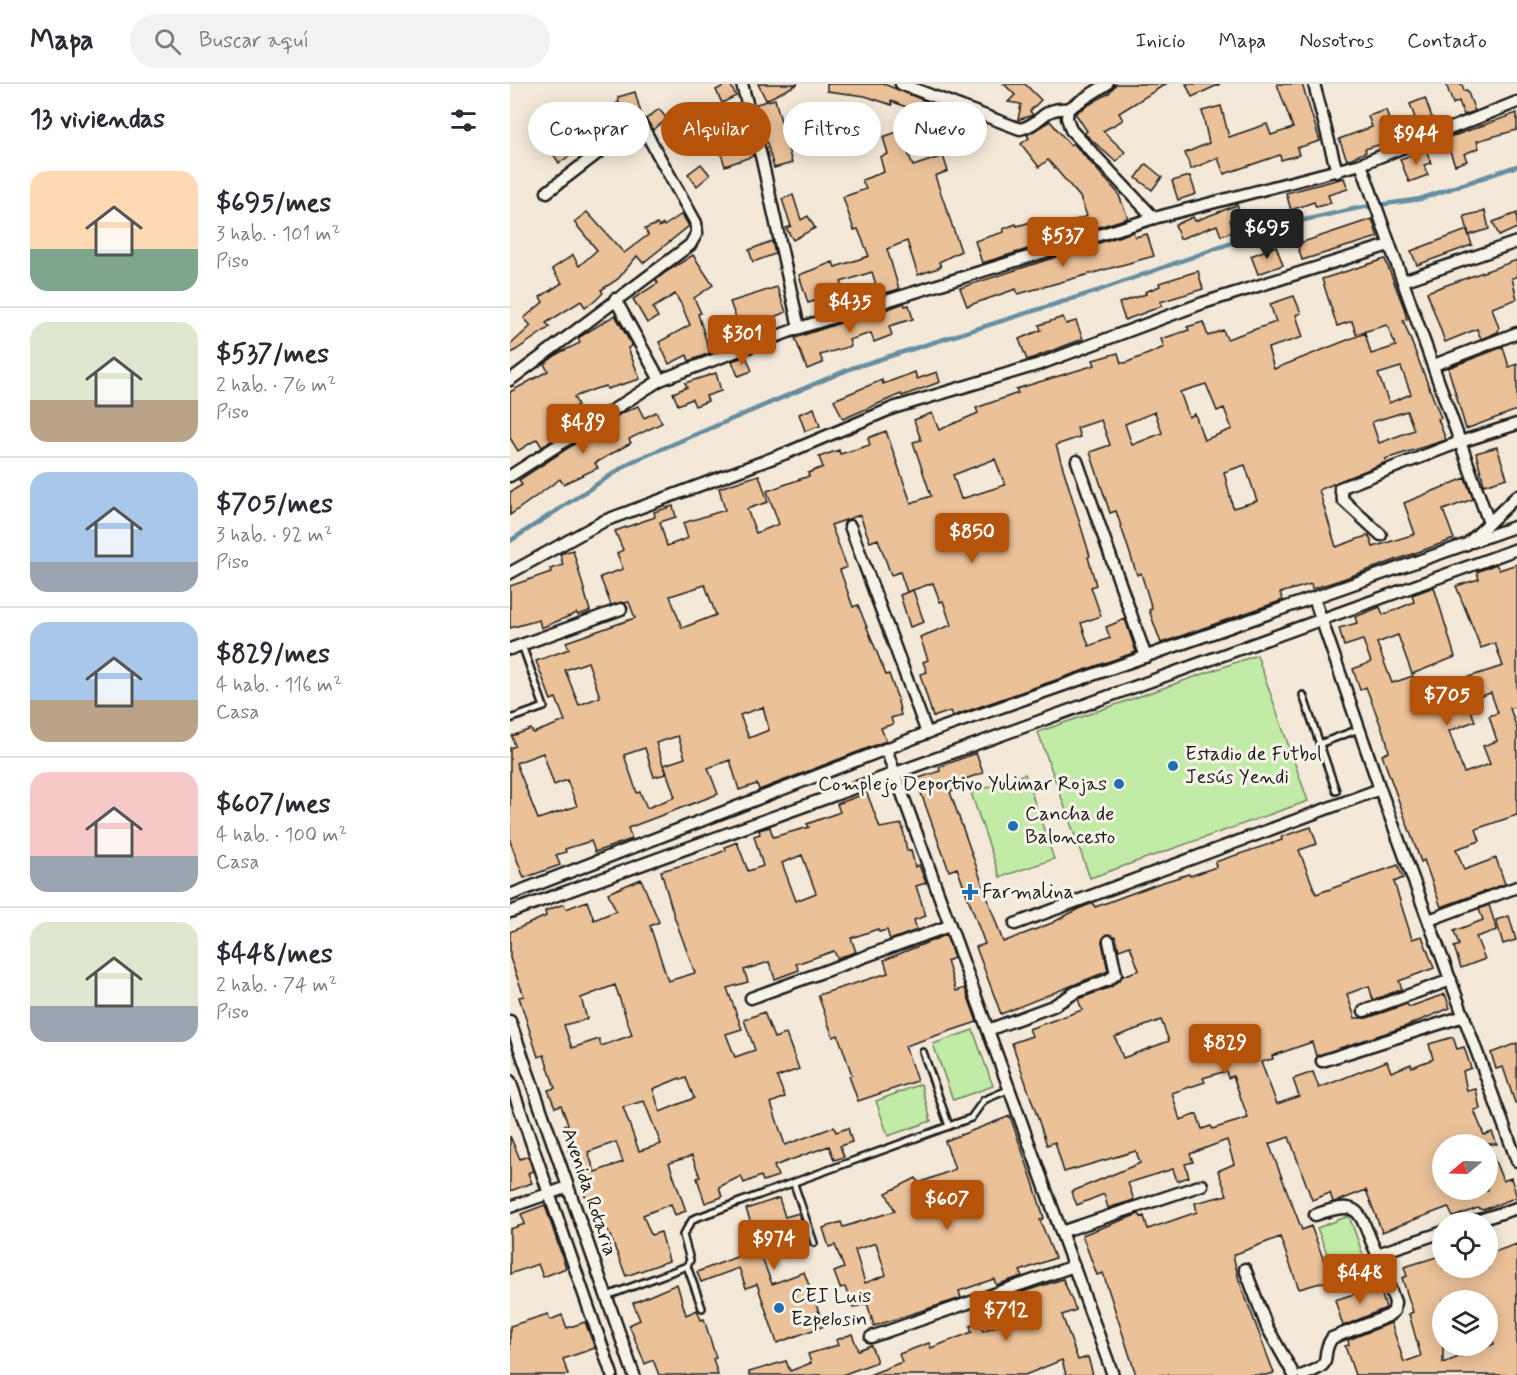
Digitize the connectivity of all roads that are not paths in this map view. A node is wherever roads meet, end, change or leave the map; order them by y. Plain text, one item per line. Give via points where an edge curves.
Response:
1 (742, 84) edge
2 (901, 84) edge
3 (1107, 84) edge
4 (1314, 84) edge
5 (1517, 102) edge
6 (1068, 109) junction
7 (1361, 164) junction
8 (1337, 172) junction
9 (548, 192) dead end
10 (1154, 218) junction
11 (1517, 242) edge
12 (1389, 245) junction
13 (1403, 281) junction
14 (615, 298) junction
15 (799, 328) junction
16 (1517, 333) edge
17 (1434, 365) junction
18 (510, 380) edge
19 (660, 380) junction
20 (1517, 424) edge
21 (1460, 442) junction
22 (1077, 462) dead end
23 (510, 476) edge
24 (1517, 496) edge
25 (1489, 523) junction
26 (850, 526) dead end
27 (1517, 526) edge
28 (1381, 535) dead end
29 (1467, 544) junction
30 (1517, 549) edge
31 (510, 573) edge
32 (1314, 598) junction
33 (621, 609) dead end
34 (1321, 618) junction
35 (522, 645) junction
36 (510, 649) edge
37 (1146, 657) junction
38 (1303, 695) dead end
39 (510, 719) edge
40 (1359, 729) junction
41 (927, 733) junction
42 (1319, 744) junction
43 (886, 749) junction
44 (894, 772) junction
45 (1380, 789) junction
46 (1336, 791) dead end
47 (1517, 887) edge
48 (510, 895) edge
49 (510, 912) edge
50 (1429, 920) junction
51 (1015, 924) dead end
52 (949, 926) junction
53 (1110, 941) dead end
54 (1451, 980) junction
55 (751, 998) dead end
56 (1364, 1011) dead end
57 (1464, 1016) junction
58 (510, 1022) edge
59 (988, 1030) junction
60 (923, 1052) dead end
61 (1322, 1061) dead end
62 (510, 1081) edge
63 (1010, 1089) junction
64 (949, 1126) junction
65 (1517, 1161) edge
66 (794, 1184) junction
67 (1202, 1185) dead end
68 (568, 1186) junction
69 (548, 1194) junction
70 (510, 1207) edge
71 (1517, 1208) edge
72 (1498, 1214) edge
73 (1316, 1215) dead end
74 (1061, 1232) junction
75 (1432, 1236) edge
76 (814, 1243) dead end
77 (1377, 1254) junction
78 (687, 1266) junction
79 (1074, 1266) junction
80 (1245, 1269) dead end
81 (606, 1296) junction
82 (702, 1308) dead end
83 (871, 1337) dead end
84 (612, 1375) edge
85 (634, 1375) edge
86 (1113, 1375) edge
87 (1294, 1375) edge
88 (1303, 1375) edge

1 - 15 street
2 - 6 street via 1020,129 1051,109
3 - 6 street
4 - 8 street
5 - 7 street
6 - 10 street via 1071,130
7 - 8 street
7 - 12 street
8 - 10 street
9 - 14 street via 637,123 641,124 696,223 697,233 690,245
10 - 15 street
11 - 13 street
12 - 13 street
12 - 31 street via 1203,303 1040,364 893,408 789,453 604,521
13 - 17 street
14 - 18 street
14 - 19 street
15 - 19 street
16 - 17 street
17 - 21 street
19 - 23 street
20 - 21 street
21 - 25 street
21 - 28 street via 1340,488 1343,500
22 - 37 street
24 - 25 street
25 - 29 street
26 - 41 street
27 - 29 street
29 - 32 street
30 - 34 street
32 - 34 street
32 - 37 street
33 - 35 street
34 - 40 street
34 - 44 street
35 - 36 street
35 - 39 lane via 544,707
37 - 41 street
38 - 42 lane
40 - 42 lane
40 - 45 street
41 - 43 street
42 - 46 lane
43 - 44 street
43 - 48 street
44 - 49 street
44 - 52 street
45 - 50 street
45 - 51 street
47 - 50 street
50 - 54 street
52 - 55 street
52 - 59 street
53 - 59 street via 1116,974 1108,980
54 - 56 street
54 - 57 street
57 - 61 street
57 - 65 street
58 - 68 street, Avenida Rotaria
59 - 63 street
60 - 64 lane
62 - 69 street, Avenida Rotaria
63 - 64 lane via 984,1100 971,1118
63 - 74 street
64 - 66 lane
66 - 76 lane
66 - 78 lane via 693,1219 683,1235 690,1260
67 - 74 street
68 - 69 street
68 - 81 street, Avenida Rotaria
69 - 70 street
69 - 84 street, Avenida Rotaria
71 - 72 street
73 - 77 street via 1349,1206 1357,1212
74 - 79 street
75 - 77 street
77 - 88 street via 1395,1302 1394,1311 1332,1338 1322,1368
78 - 81 lane
78 - 82 lane
79 - 83 street
79 - 86 street
80 - 87 street via 1267,1327
81 - 85 street, Avenida Rotaria

